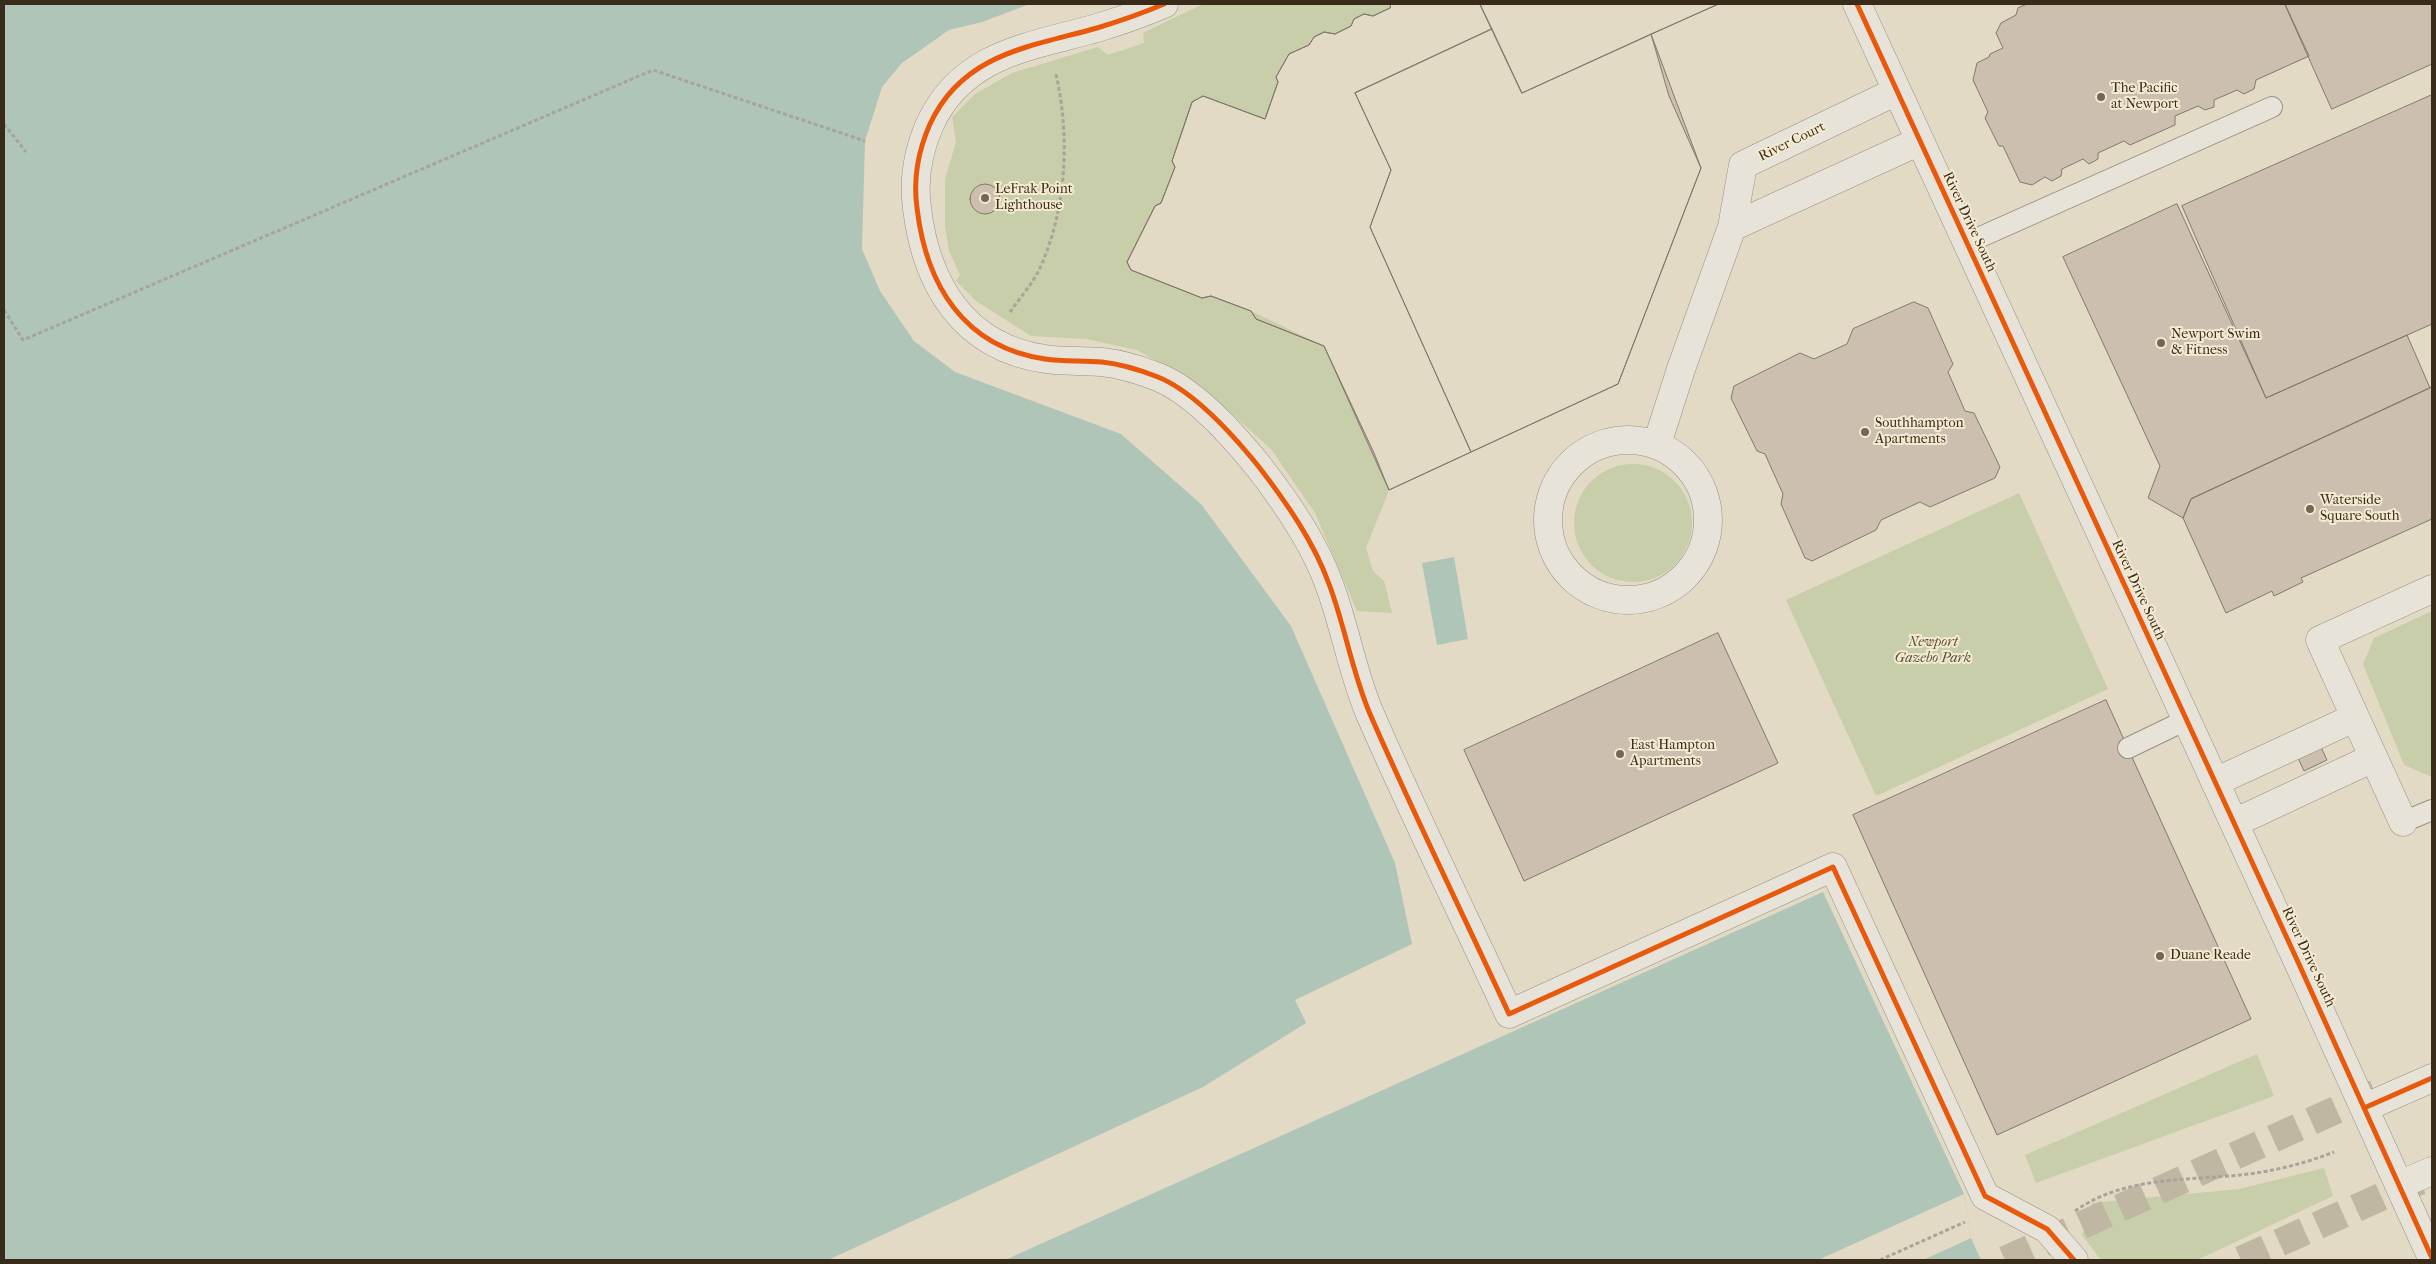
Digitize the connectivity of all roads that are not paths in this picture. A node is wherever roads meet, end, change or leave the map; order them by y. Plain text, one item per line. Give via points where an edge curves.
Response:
1 (1164, 4) edge
2 (1865, 6) edge
3 (1897, 91) junction
4 (2272, 107) dead end
5 (1920, 142) junction
6 (1732, 227) junction
7 (1966, 243) junction
8 (1657, 444) junction
9 (2432, 589) edge
10 (2354, 718) junction
11 (2186, 720) junction
12 (2128, 748) dead end
13 (2373, 758) junction
14 (2215, 782) junction
15 (2432, 810) edge
16 (2403, 822) joint
17 (2234, 823) junction
18 (2432, 1078) edge
19 (2364, 1108) junction
20 (2432, 1171) edge
21 (2399, 1185) junction
22 (2432, 1258) edge
23 (2074, 1260) edge

1 - 23 street via 1097,28 1002,54 963,79 947,95 936,112 919,157 916,198 928,264 952,306 970,326 1016,352 1043,359 1102,362 1134,368 1163,379 1209,413 1257,466 1296,520 1329,582 1369,711 1509,1014 1832,867 1986,1196 2047,1229
2 - 3 street, River Drive South
3 - 5 street, River Drive South
3 - 6 street, River Court via 1743,165
4 - 7 lane
5 - 6 street
5 - 7 street, River Drive South
6 - 8 street, River Court
7 - 11 street, River Drive South
8 - 8 street via 1630,439 1602,443 1578,456 1560,476 1549,502 1547,529 1555,556 1571,578 1594,593 1619,600 1645,598 1669,589 1689,573 1702,551 1709,526 1706,500 1697,477 1679,457
9 - 10 street via 2320,640
10 - 13 street
10 - 14 street
11 - 12 lane
11 - 14 street, River Drive South
13 - 16 street
13 - 17 street
14 - 17 street, River Drive South
15 - 16 lane
17 - 19 street, River Drive South
18 - 19 street
19 - 21 street, River Drive South
20 - 21 street
21 - 22 street, River Drive South

